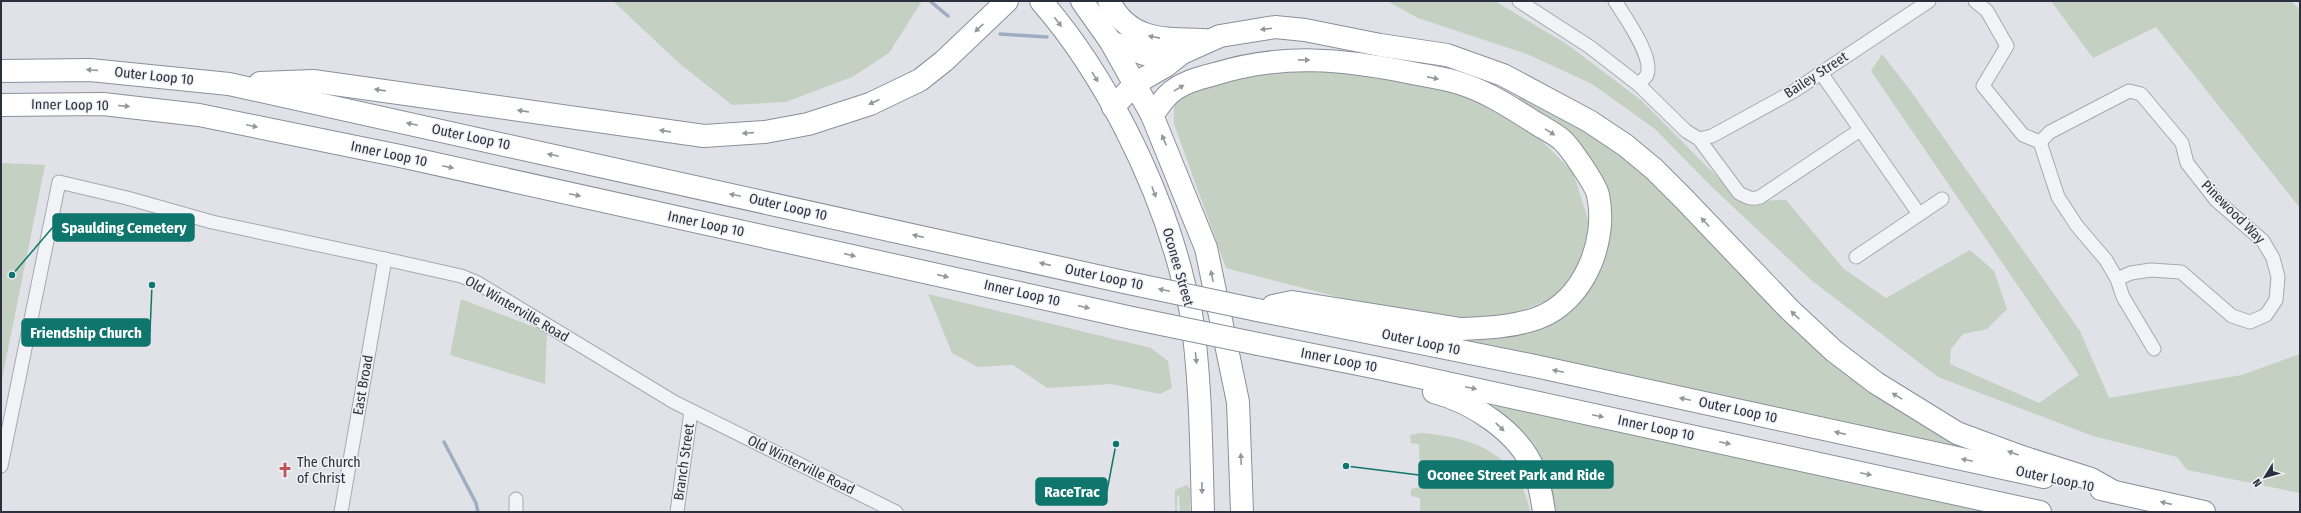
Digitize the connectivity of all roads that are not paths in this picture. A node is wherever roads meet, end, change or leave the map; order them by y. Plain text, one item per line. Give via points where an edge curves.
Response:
1 (1007, 1) edge
2 (1041, 1) edge
3 (1082, 1) edge
4 (1095, 1) edge
5 (1109, 1) edge
6 (1519, 1) edge
7 (1615, 1) edge
8 (1929, 1) edge
9 (1975, 1) edge
10 (1988, 6) edge
11 (1106, 34) junction
12 (1207, 40) junction
13 (1182, 53) junction
14 (1, 70) edge
15 (1821, 73) junction
16 (1136, 83) junction
17 (229, 84) junction
18 (1639, 85) junction
19 (1, 105) edge
20 (1113, 107) junction
21 (1152, 115) junction
22 (1860, 130) junction
23 (1699, 139) junction
24 (2040, 142) junction
25 (1942, 198) dead end
26 (1919, 214) junction
27 (1856, 257) dead end
28 (385, 259) junction
29 (2117, 279) junction
30 (1257, 310) junction
31 (2154, 349) dead end
32 (1378, 368) junction
33 (691, 411) junction
34 (1, 466) edge
35 (2114, 492) junction
36 (341, 512) edge
37 (677, 512) edge
38 (896, 512) edge
39 (1203, 512) edge
40 (1242, 512) edge
41 (1544, 512) edge
42 (2040, 512) edge
43 (2204, 512) edge

1 -> 17 highway via 944,61 920,80 870,104 808,124 765,132 704,136 313,81
2 -> 20 highway, Oconee Street via 1074,44
3 - 11 highway, Oconee Street
4 - 11 highway
12 -> 5 highway via 1152,38 1126,24
6 - 18 street via 1590,48
7 - 18 street via 1643,49 1648,70
8 - 15 street, Bailey Street
9 - 10 street
10 - 24 street via 2007,46 1983,86 2023,135
11 - 13 highway via 1144,54
11 - 16 highway, Oconee Street
12 - 13 highway
35 -> 12 highway via 2091,479 1957,433 1876,383 1834,351 1790,310 1684,199 1637,155 1588,121 1503,75 1447,55 1305,30 1275,28 1246,31
13 - 16 highway
17 -> 14 highway, Outer Loop 10 via 90,70
15 - 22 street
15 - 23 street, Bailey Street via 1794,91 1712,136
16 - 20 highway
16 - 21 highway, Oconee Street
30 -> 17 highway, Outer Loop 10, bridge
18 - 23 street via 1686,131
19 -> 32 highway, Inner Loop 10, bridge via 103,104 199,115 400,156 1132,318
20 -> 39 highway, Oconee Street via 1146,170 1172,237 1191,312 1201,414
21 -> 30 highway via 1168,94 1190,81 1261,62 1285,59 1327,60 1384,68 1459,83 1500,100 1562,140 1598,193 1601,219 1598,246 1584,278 1562,304 1538,318 1485,328 1461,328 1292,302
40 -> 21 highway, Oconee Street via 1238,402 1209,259
22 - 23 street via 1760,197 1753,199 1739,192
22 - 26 street
24 - 29 street via 2058,197 2077,226 2106,260
24 - 29 street, Pinewood Way via 2050,132 2129,91 2141,94 2182,143 2187,163 2216,200 2263,241 2273,258 2278,277 2276,300 2266,315 2250,322 2232,316 2181,272 2152,270 2131,273
25 - 26 street
26 - 27 street
28 - 33 street, Old Winterville Road via 461,276 476,282
28 - 34 street, Old Winterville Road via 212,222 59,182
28 - 36 street, East Broad
29 - 31 street via 2123,297
35 -> 30 highway, Outer Loop 10 via 1520,363
32 -> 41 highway via 1407,385 1453,397 1489,416 1517,444 1534,469
32 -> 42 highway, Inner Loop 10
33 - 37 street, Branch Street
33 - 38 street, Old Winterville Road
43 -> 35 highway, Outer Loop 10

